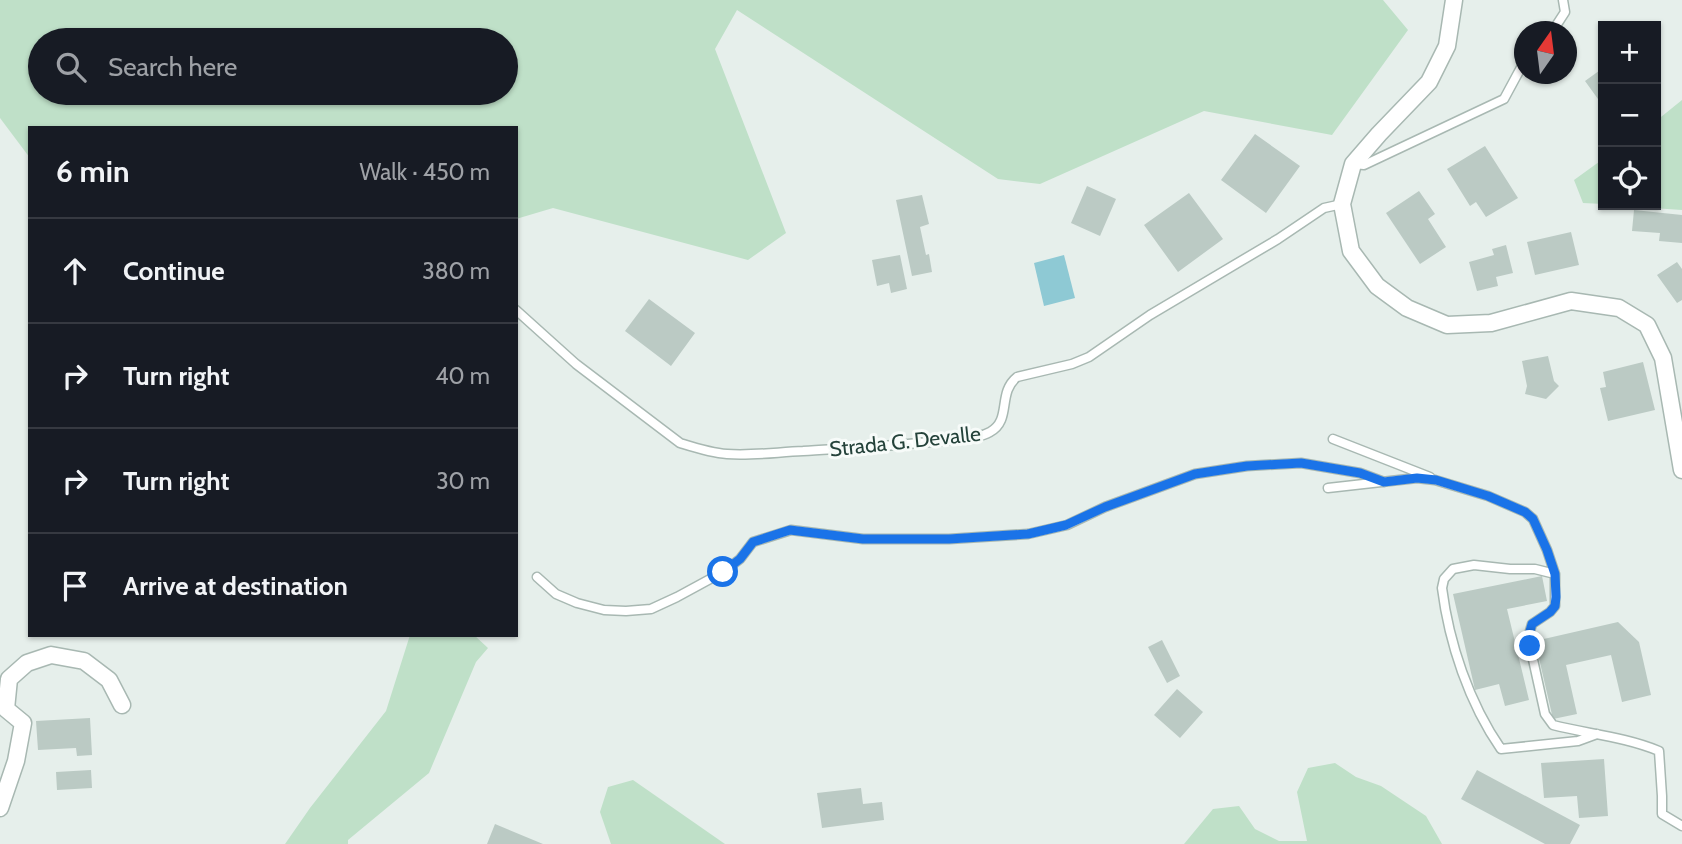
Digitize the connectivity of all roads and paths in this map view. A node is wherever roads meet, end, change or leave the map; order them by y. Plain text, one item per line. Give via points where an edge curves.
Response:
1 (1454, 0) edge
2 (1563, 0) edge
3 (1559, 21) edge
4 (1514, 80) edge
5 (1353, 164) junction
6 (1342, 204) junction
7 (518, 312) edge
8 (1333, 439) dead end
9 (1682, 470) edge
10 (1436, 480) junction
11 (1384, 482) junction
12 (1328, 488) dead end
13 (1555, 574) junction
14 (537, 577) dead end
15 (122, 705) dead end
16 (1600, 733) junction
17 (0, 808) edge
18 (1682, 826) edge

1 - 5 street via 1447,46 1429,82
2 - 3 lane via 1565,12
4 - 5 lane via 1504,99 1364,166
5 - 6 street
6 - 7 lane, Strada G. Devalle via 1324,208 1089,357 1017,377 1006,390 996,428 974,437 731,455 698,449 680,443 576,364
6 - 9 street via 1351,251 1377,286 1407,307 1447,325 1491,323 1572,301 1619,307 1647,325 1663,358
8 - 10 lane
10 - 11 lane
10 - 13 lane via 1525,512 1533,519
11 - 12 lane
11 - 14 lane via 1301,463 1247,466 1195,474 1066,525 1028,534 863,539 790,530 753,542 723,572 660,605 639,610 604,610 576,603 556,594
13 - 16 lane via 1555,606 1532,624 1530,631 1545,714 1553,725
13 - 16 lane via 1474,565 1453,569 1442,588 1456,651 1471,693 1501,749 1578,741
15 - 17 street via 108,680 83,661 51,655 27,663 9,679 6,709 23,723
16 - 18 lane via 1659,751 1662,814

